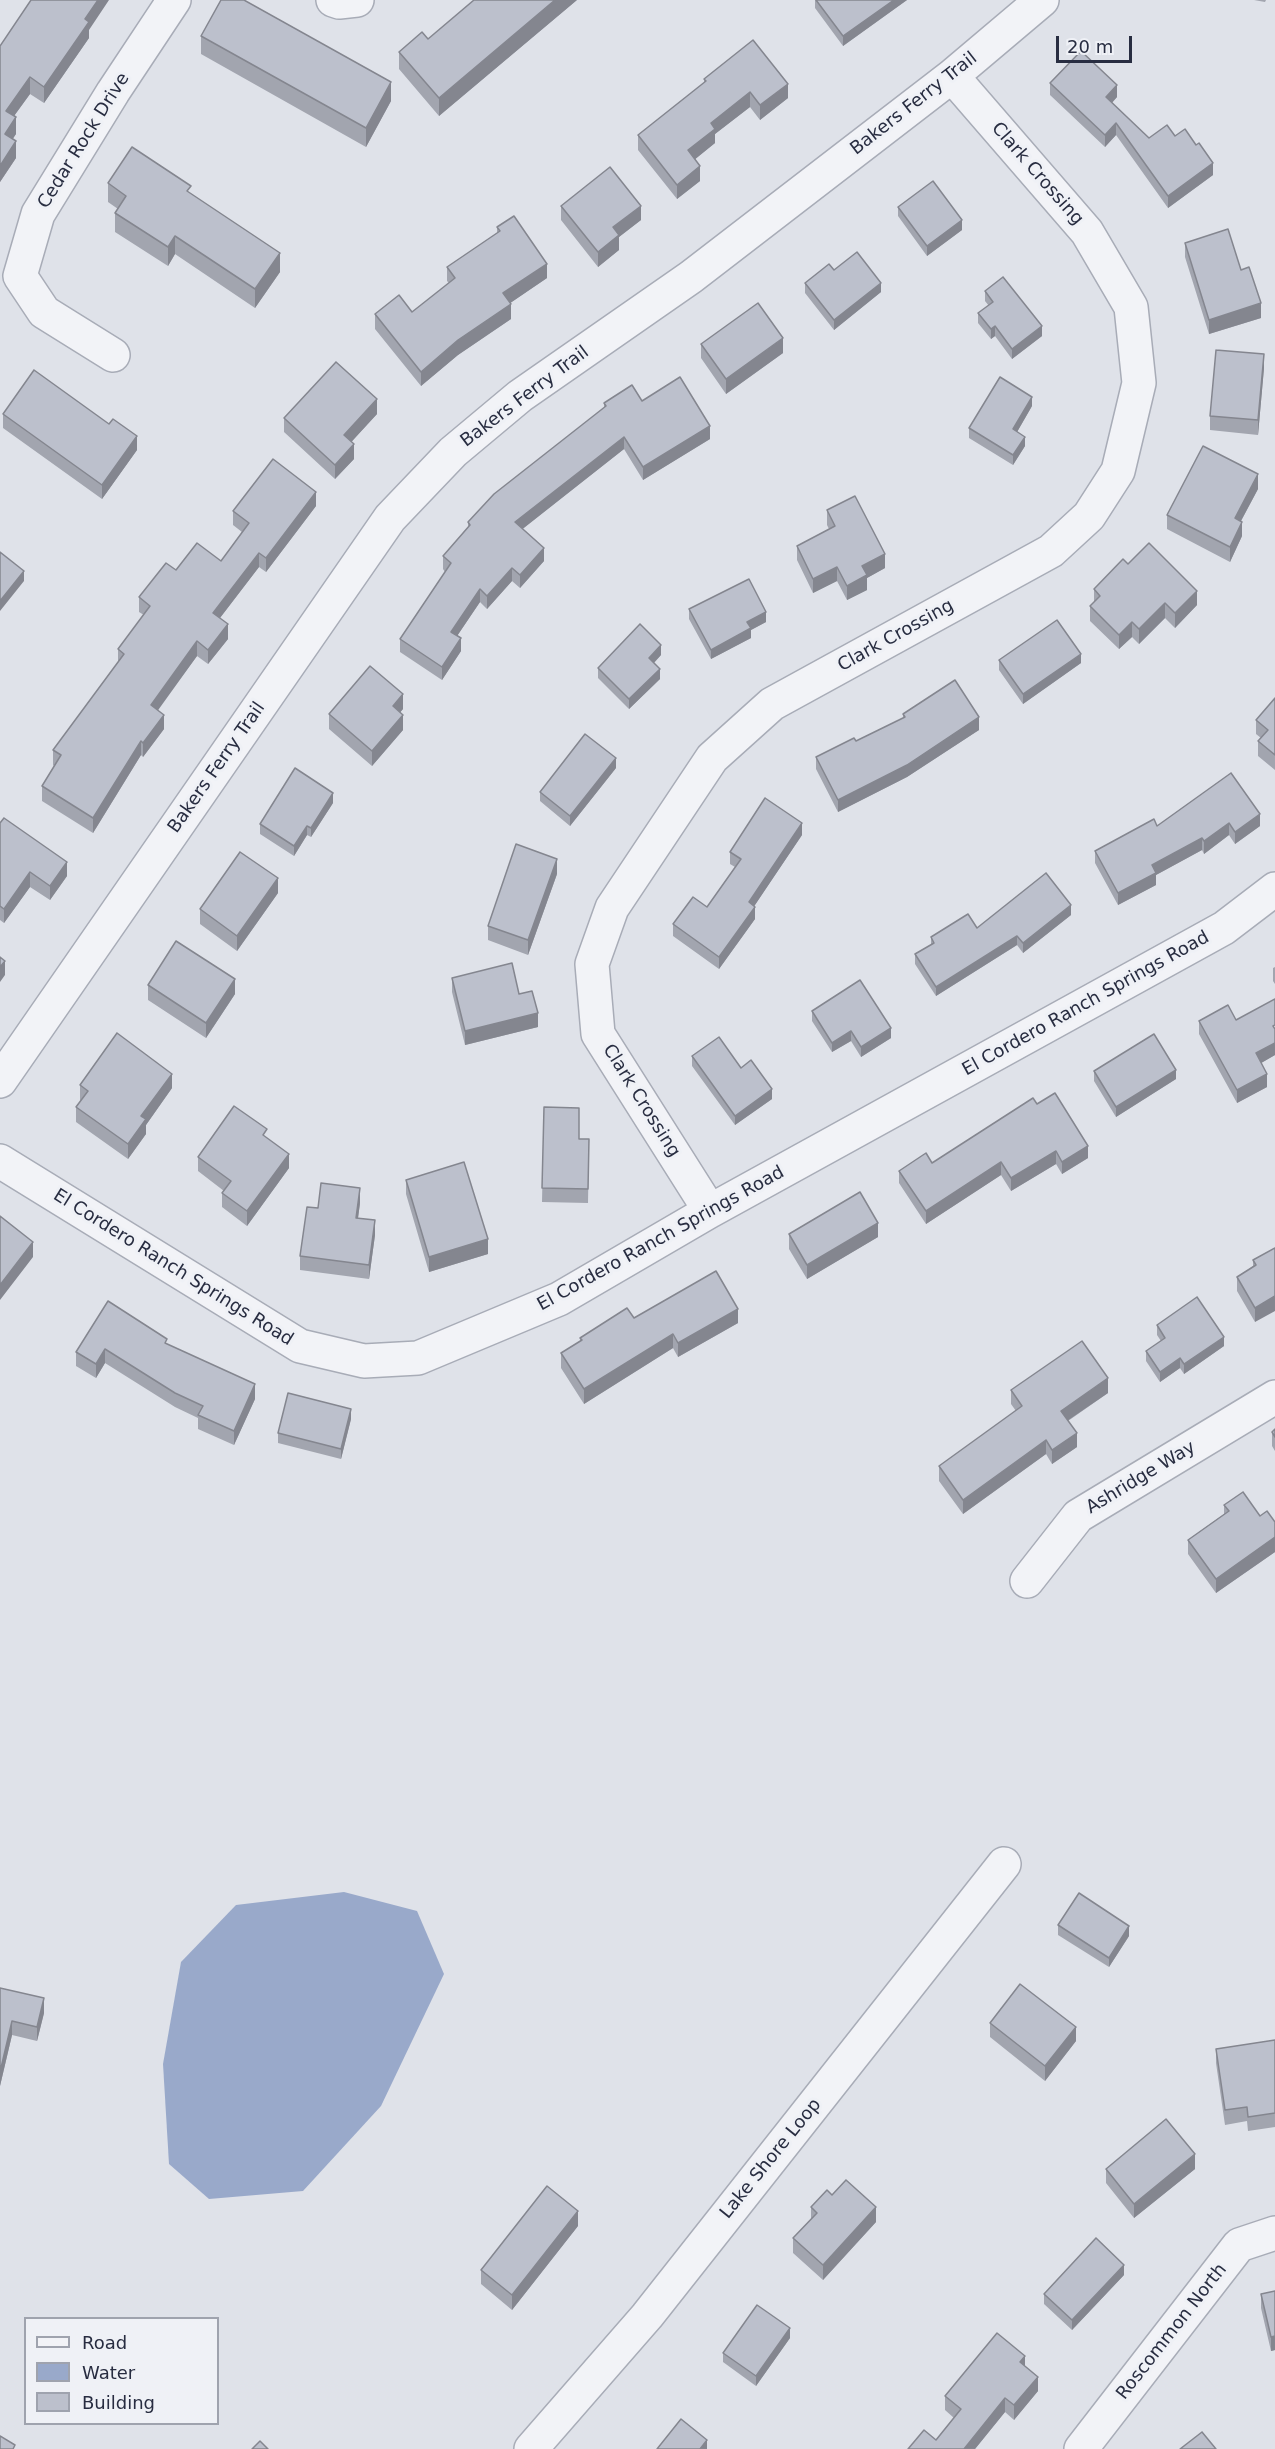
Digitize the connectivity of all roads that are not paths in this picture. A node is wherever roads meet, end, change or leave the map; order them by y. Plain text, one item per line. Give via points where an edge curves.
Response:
1 (174, 0) edge
2 (333, 0) edge
3 (357, 0) edge
4 (1042, 0) edge
5 (952, 76) junction
6 (113, 355) dead end
7 (1275, 889) edge
8 (0, 1081) edge
9 (0, 1161) edge
10 (710, 1211) junction
11 (1275, 1397) edge
12 (1027, 1581) dead end
13 (1004, 1864) dead end
14 (1275, 2233) edge
15 (531, 2449) edge
16 (1081, 2449) edge

1 - 6 street, Cedar Rock Drive via 38,214 20,276 44,312
2 - 3 street
4 - 5 street, Bakers Ferry Trail
5 - 8 street, Bakers Ferry Trail via 691,277 520,396 445,460 390,518
5 - 10 street, Clark Crossing via 1087,232 1131,307 1139,383 1118,471 1089,516 1051,551 772,704 712,758 612,908 592,964 598,1034
7 - 10 street, El Cordero Ranch Springs Road via 1224,928
9 - 10 street, El Cordero Ranch Springs Road via 300,1346 364,1360 418,1358 559,1299
11 - 12 street, Ashridge Way via 1078,1516
13 - 15 street, Lake Shore Loop via 647,2316
14 - 16 street, Roscommon North via 1239,2245

